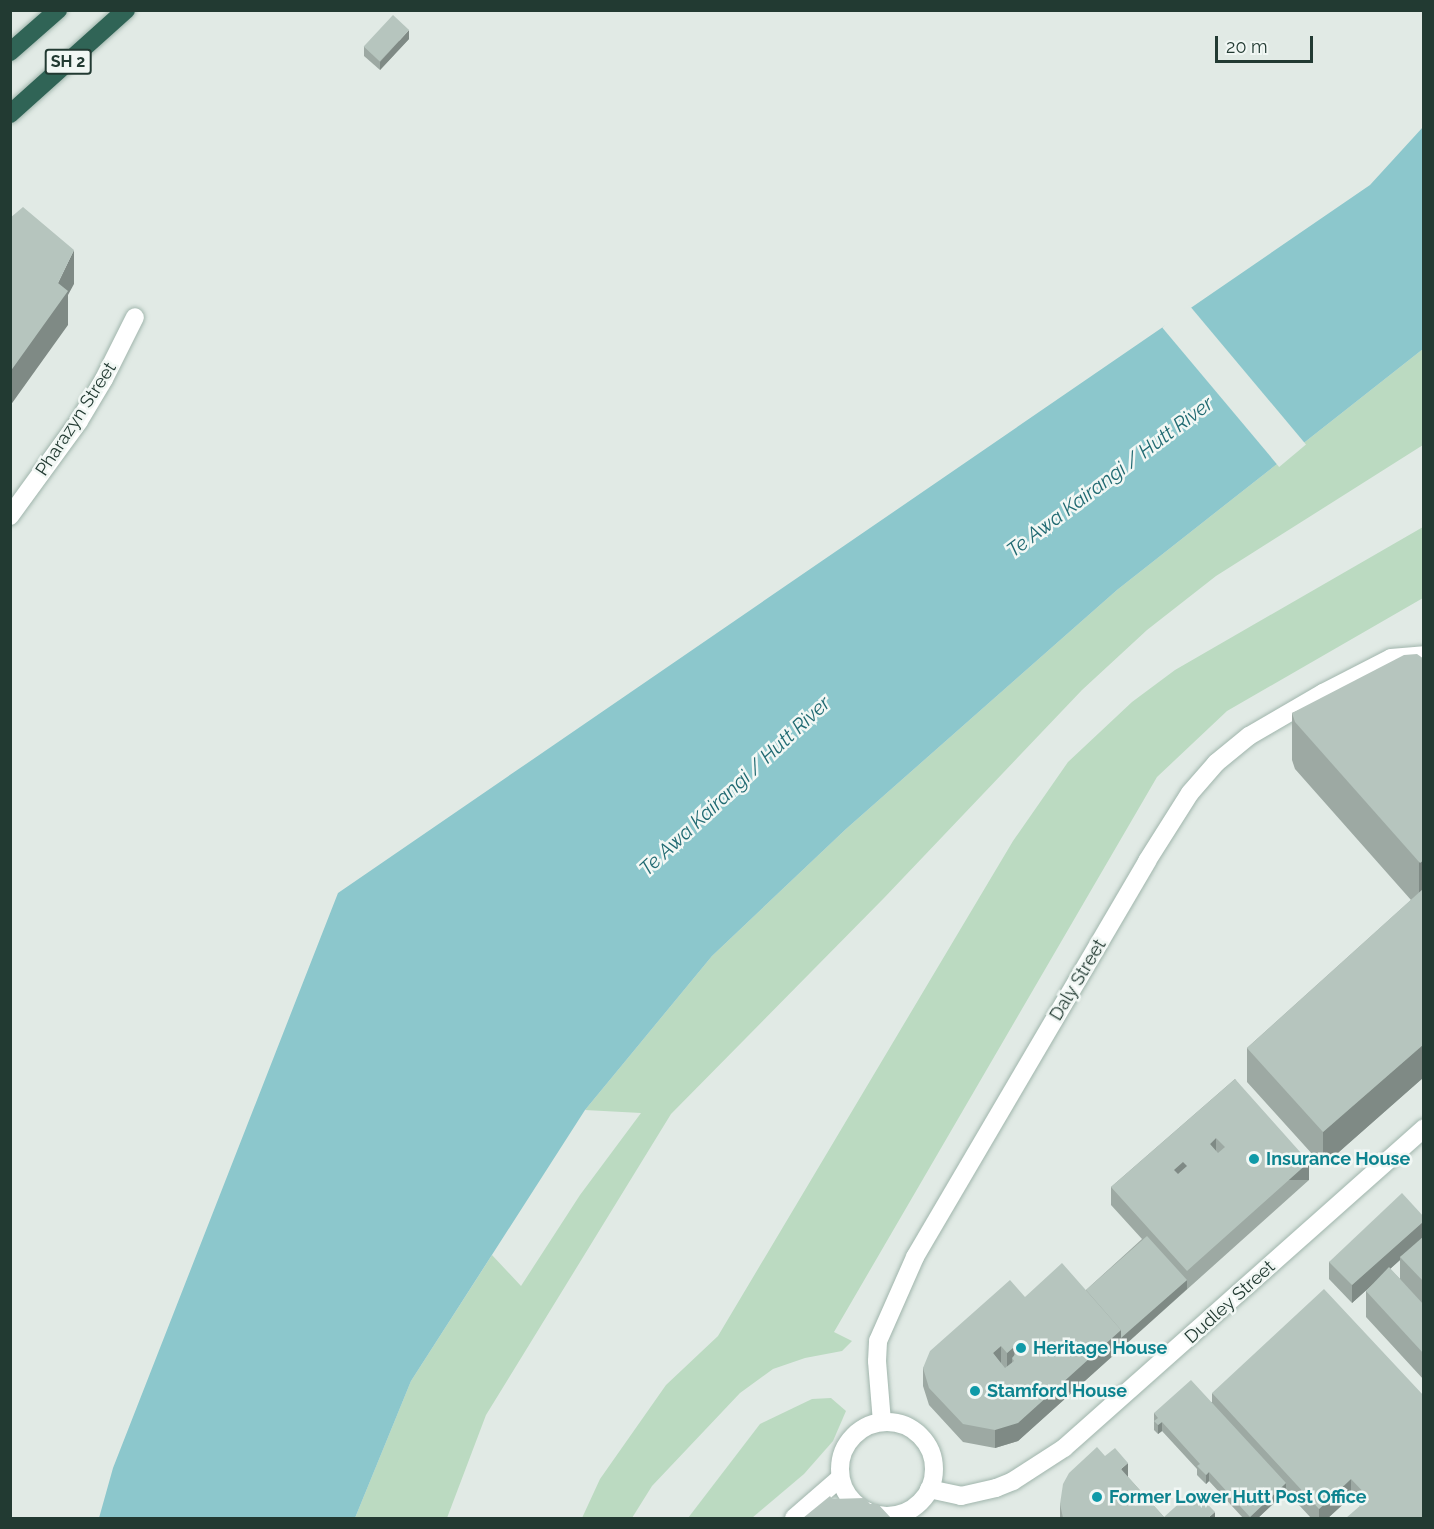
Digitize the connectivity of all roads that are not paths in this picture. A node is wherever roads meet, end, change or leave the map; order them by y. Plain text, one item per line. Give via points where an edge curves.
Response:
1 (58, 10) edge
2 (126, 10) edge
3 (10, 52) edge
4 (10, 114) edge
5 (135, 317) dead end
6 (10, 516) edge
7 (1424, 655) edge
8 (1424, 1128) edge
9 (882, 1422) junction
10 (840, 1478) junction
11 (929, 1489) junction
12 (921, 1513) edge
13 (794, 1518) edge

1 - 3 highway, SH 2
2 - 4 highway, SH 2
5 - 6 main road, Pharazyn Street via 79,420
7 - 9 main road, Daly Street via 1391,658 1249,736 1216,763 1190,793 915,1257 878,1341
8 - 11 main road, Dudley Street via 1064,1448 996,1488 961,1496
9 - 10 main road via 858,1432 849,1441 842,1453
9 - 11 main road via 909,1428 929,1448 933,1461
10 - 12 main road via 856,1505 870,1513
10 - 13 main road
11 - 12 main road

